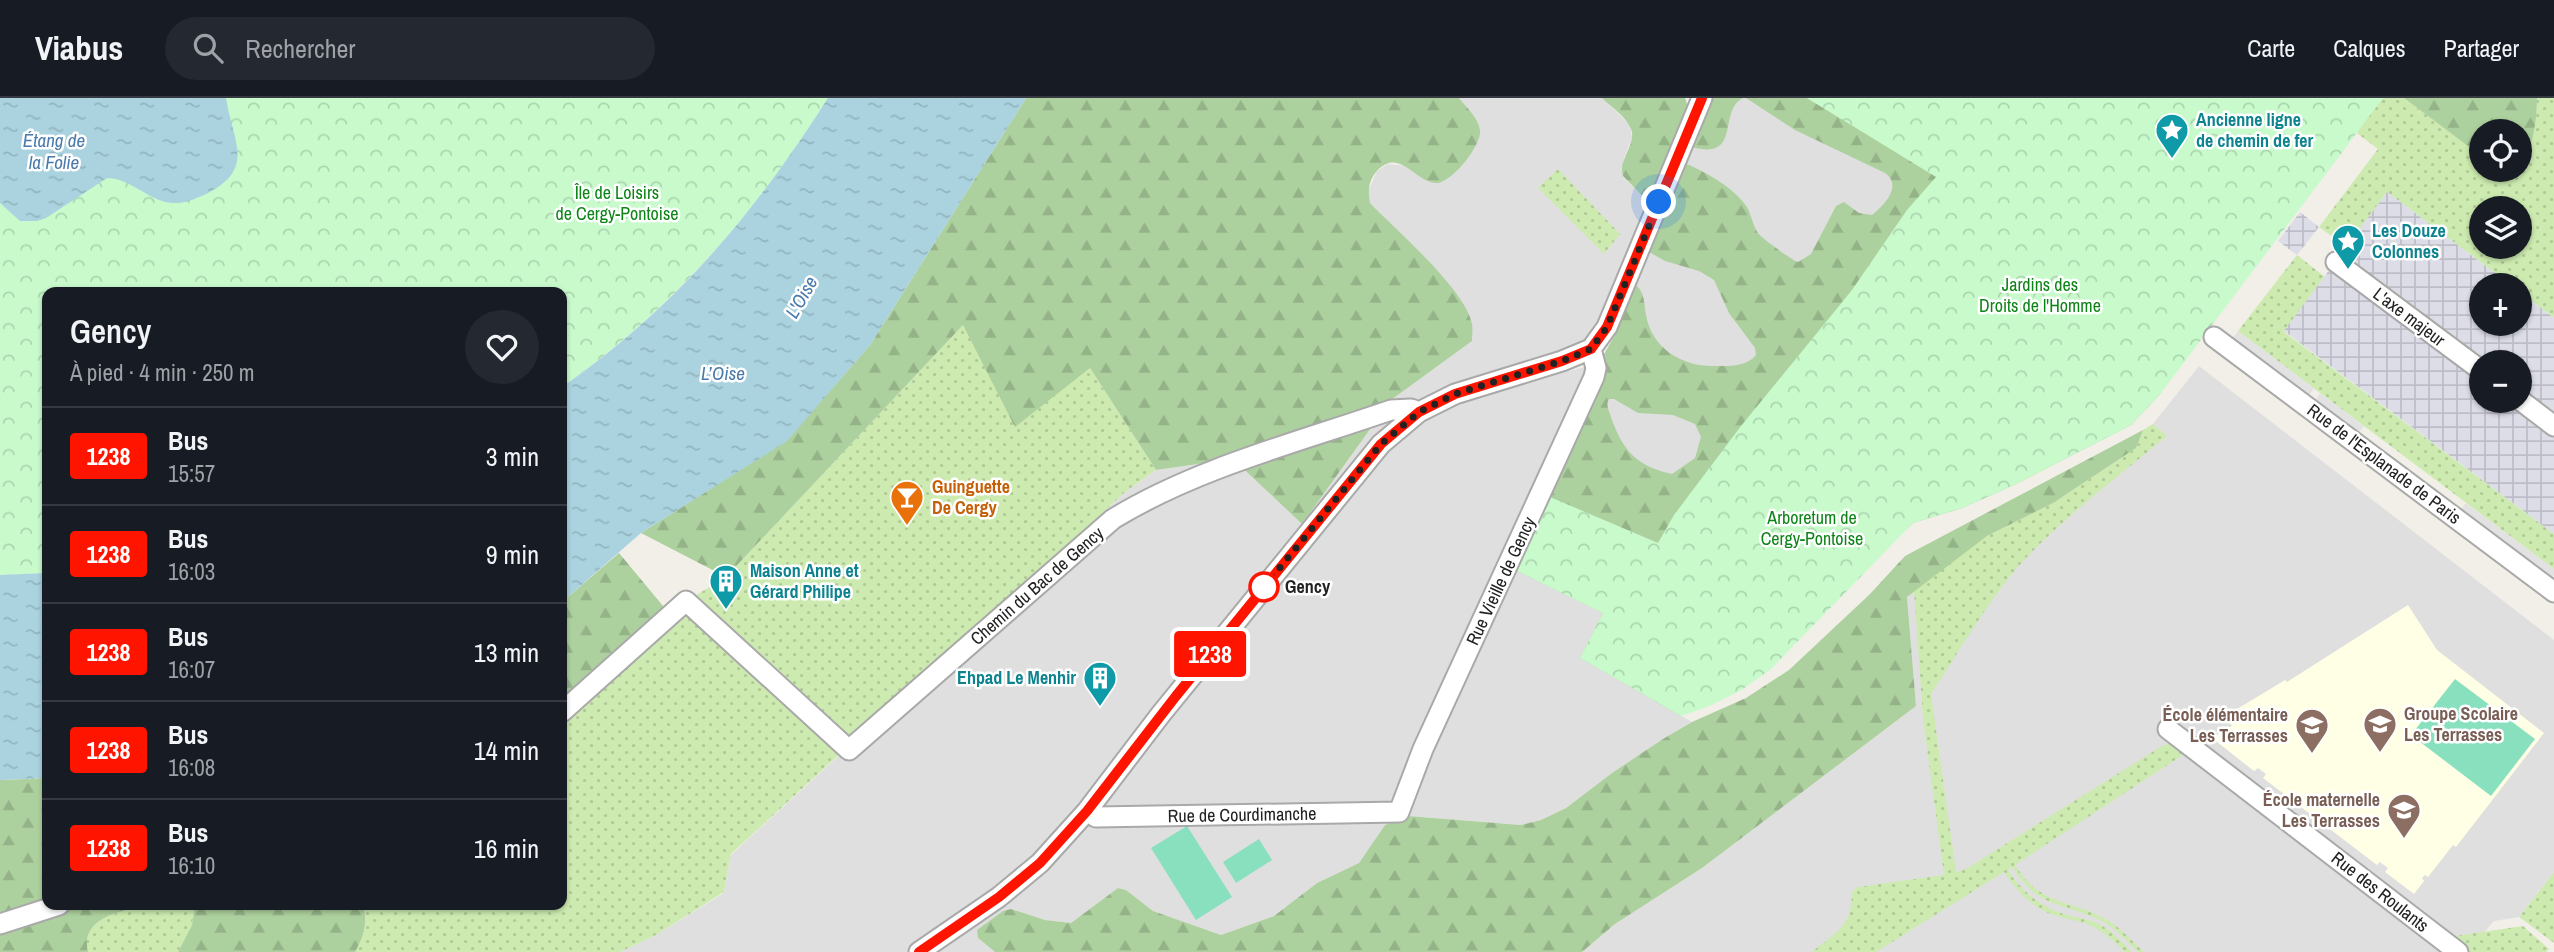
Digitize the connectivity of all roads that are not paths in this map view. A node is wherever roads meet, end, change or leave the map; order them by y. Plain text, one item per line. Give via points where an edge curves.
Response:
1 (1702, 98) edge
2 (2336, 262) dead end
3 (2214, 337) dead end
4 (1591, 349) junction
5 (2469, 361) edge
6 (2532, 409) edge
7 (1419, 412) junction
8 (2554, 426) edge
9 (2554, 592) edge
10 (567, 708) edge
11 (2168, 729) dead end
12 (1087, 811) junction
13 (1399, 812) joint
14 (42, 910) edge
15 (0, 925) edge
16 (919, 952) edge
17 (2458, 952) edge

1 - 4 street via 1607,327
2 - 5 street, L'axe majeur
3 - 9 street, Rue de l'Esplanade de Paris
4 - 7 street via 1455,394
4 - 13 street, Rue Vieille de Gency via 1594,377 1423,749
6 - 8 street
7 - 10 street, Chemin du Bac de Gency via 1391,410 1201,475 1139,503 1113,519 849,750 686,601
7 - 12 street via 1381,444
11 - 17 street, Rue des Roulants
12 - 13 street, Rue de Courdimanche via 1096,817
12 - 16 street via 1040,863
14 - 15 street

